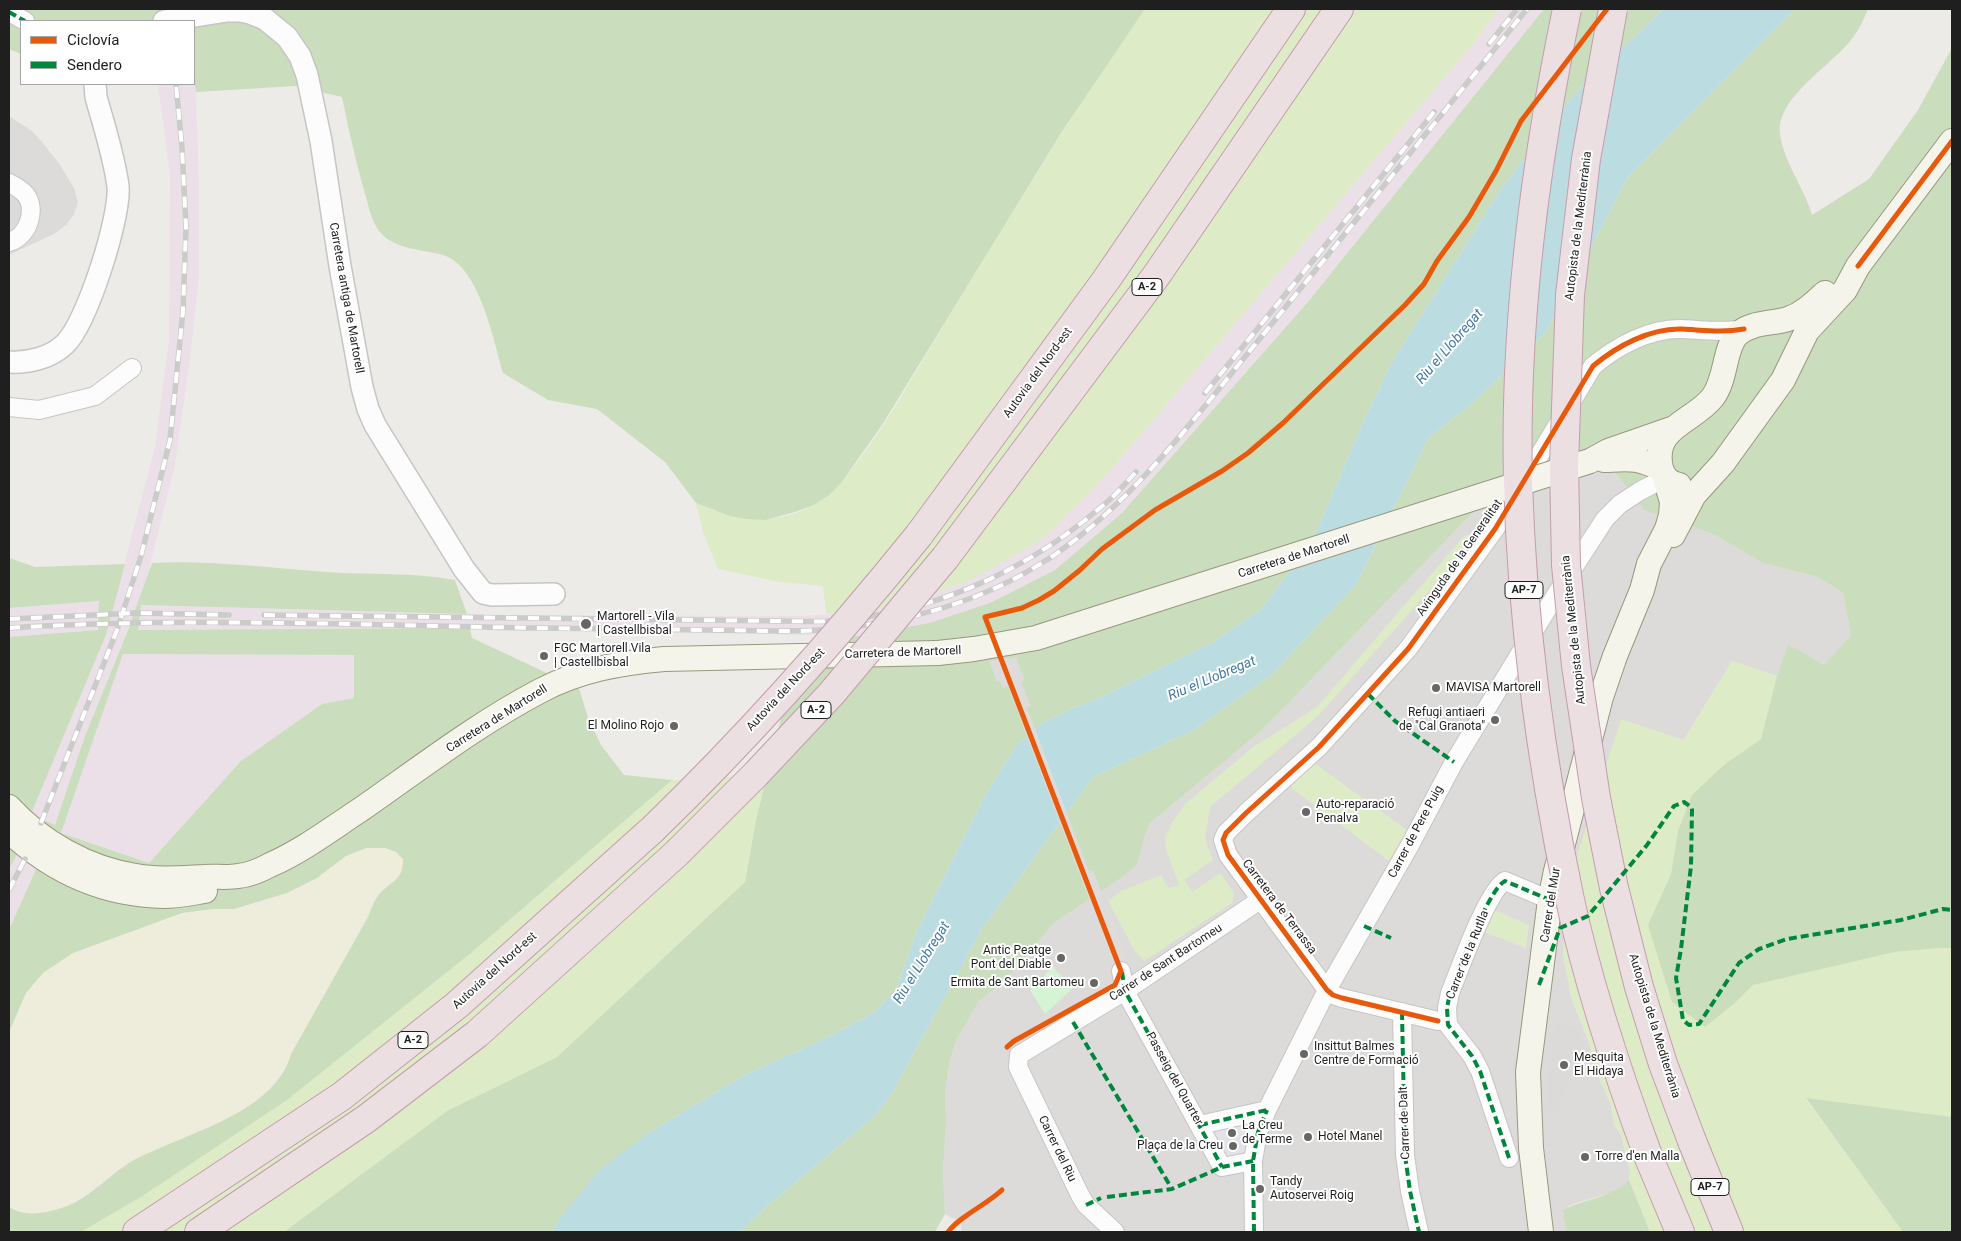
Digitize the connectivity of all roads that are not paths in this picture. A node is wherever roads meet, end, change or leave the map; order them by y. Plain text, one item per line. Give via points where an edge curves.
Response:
1 (1291, 9) edge
2 (1339, 9) edge
3 (1567, 9) edge
4 (1614, 9) edge
5 (9, 12) edge
6 (23, 20) edge
7 (172, 20) edge
8 (95, 85) edge
9 (1952, 141) edge
10 (9, 183) edge
11 (9, 242) edge
12 (1858, 266) junction
13 (1755, 327) junction
14 (9, 362) edge
15 (1793, 362) junction
16 (132, 368) dead end
17 (9, 407) edge
18 (1674, 428) junction
19 (1590, 461) junction
20 (1663, 473) junction
21 (1707, 481) junction
22 (1642, 590) junction
23 (554, 594) dead end
24 (9, 806) edge
25 (9, 818) edge
26 (9, 831) edge
27 (1226, 833) joint
28 (83, 860) junction
29 (239, 876) junction
30 (1260, 900) junction
31 (1550, 900) junction
32 (1121, 970) dead end
33 (1125, 990) junction
34 (1327, 990) junction
35 (1402, 1012) junction
36 (1438, 1021) dead end
37 (1019, 1055) joint
38 (1267, 1110) junction
39 (1200, 1125) junction
40 (1509, 1158) dead end
41 (1253, 1161) junction
42 (137, 1232) edge
43 (199, 1232) edge
44 (1116, 1232) edge
45 (1254, 1232) edge
46 (1418, 1232) edge
47 (1541, 1232) edge
48 (1680, 1232) edge
49 (1729, 1232) edge

1 - 42 highway, Autovia del Nord-est / A-2, bridge via 1106,280 919,535 808,668 653,829 457,1005 342,1096
2 - 43 highway, A-2, bridge via 1156,276 945,558 832,693 677,853 477,1034 366,1119
3 - 48 highway, AP-7, bridge via 1540,164 1524,296 1518,478 1522,569 1532,676 1570,902 1620,1078
4 - 49 highway, Autopista de la Mediterrània / AP-7, bridge via 1586,159 1570,295 1564,465 1566,565 1596,798 1614,888 1663,1064
5 - 6 street
7 - 23 street, Carretera antiga de Martorell via 240,11 265,19 294,46 307,75 321,141 360,378 368,409 464,569 483,593
8 - 14 street via 118,188 114,224 88,304 66,344 33,360
9 - 12 main road
10 - 11 street via 25,194 31,212 29,225
12 - 13 main road via 1799,314
12 - 15 main road, Carrer del Mur via 1845,290 1808,331
13 - 15 main road via 1776,328 1786,338
13 - 18 main road via 1737,335 1731,343 1721,382 1713,397
13 - 27 street, Avinguda de la Generalitat via 1730,332 1663,331 1629,342 1593,366 1495,528 1408,649 1320,747
15 - 21 main road, Carrer del Mur
16 - 17 street via 95,396 39,410
18 - 19 main road via 1608,451
18 - 20 main road, Carrer del Mur via 1660,447
19 - 20 main road via 1633,459
19 - 29 main road, Carretera de Martorell, bridge via 1036,638 938,653 664,659 583,672 539,691 499,715 294,852 270,866
20 - 21 main road via 1674,484 1683,486
20 - 22 main road, Carrer del Mur via 1672,502 1671,515 1649,564
20 - 34 street, Carrer de Pere Puig via 1620,504 1557,592 1454,762
21 - 22 main road, Carrer del Mur via 1694,495
22 - 31 main road, Carrer del Mur via 1601,697
24 - 28 main road via 28,827
25 - 28 main road via 53,854
26 - 29 main road via 56,868 105,888 166,896 206,891
27 - 30 street, Carretera de Terrassa via 1223,840 1228,855
28 - 29 main road, Carretera de Martorell via 114,872 156,878
30 - 33 street, Carrer de Sant Bartomeu
30 - 34 street, Carretera de Terrassa
31 - 40 street, Carrer de la Rutlla via 1505,882 1501,884 1485,910 1450,993 1447,1008 1448,1025 1480,1071
31 - 47 main road, Carrer del Mur via 1528,1072 1530,1148
32 - 33 street, Passeig del Quarter
33 - 37 street, Carrer de Sant Bartomeu
33 - 39 street, Passeig del Quarter
34 - 35 street via 1342,998
34 - 38 street, Carrer de Pere Puig
35 - 36 street
35 - 46 street, Carrer de Dalt via 1405,1155
37 - 44 street, Carrer del Riu via 1018,1067 1081,1197
38 - 39 street
38 - 41 street, Carrer de Pere Puig via 1258,1132
39 - 41 street, Passeig del Quarter via 1222,1167
41 - 45 street, Carrer de Pere Puig

